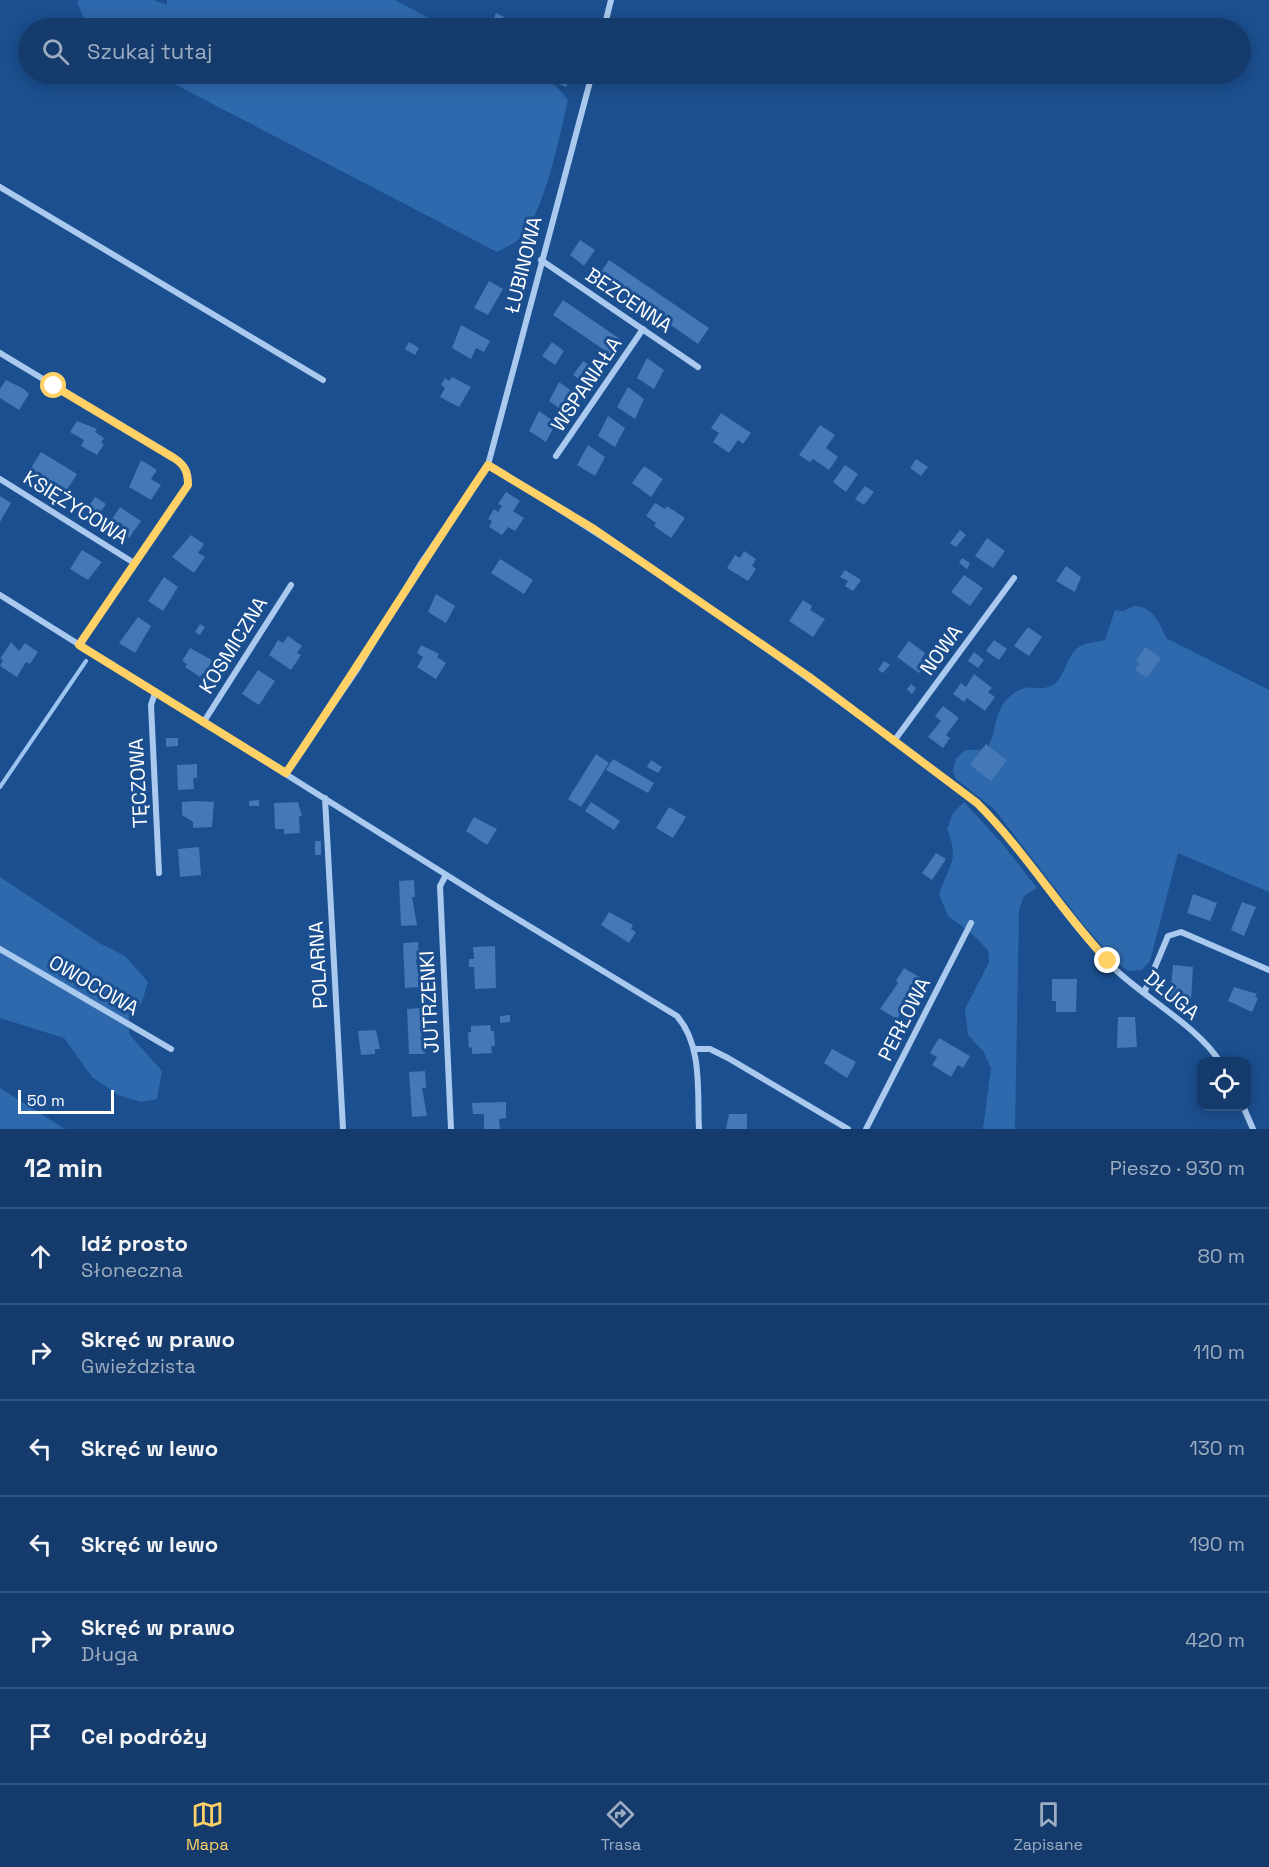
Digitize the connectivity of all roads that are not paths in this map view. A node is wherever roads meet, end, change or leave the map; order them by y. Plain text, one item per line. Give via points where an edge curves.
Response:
1 (610, 0) edge
2 (606, 18) edge
3 (589, 84) edge
4 (0, 188) edge
5 (541, 260) junction
6 (643, 329) junction
7 (0, 353) edge
8 (698, 367) dead end
9 (323, 380) dead end
10 (556, 456) dead end
11 (488, 465) junction
12 (0, 479) edge
13 (134, 563) junction
14 (1014, 578) dead end
15 (291, 585) dead end
16 (0, 595) edge
17 (79, 645) junction
18 (155, 693) junction
19 (203, 723) junction
20 (894, 741) junction
21 (286, 773) junction
22 (326, 798) junction
23 (159, 873) dead end
24 (446, 875) junction
25 (971, 923) dead end
26 (0, 949) edge
27 (1269, 970) edge
28 (1144, 993) junction
29 (171, 1049) dead end
30 (695, 1049) junction
31 (1217, 1057) edge
32 (1246, 1111) edge
33 (343, 1129) edge
34 (451, 1129) edge
35 (699, 1129) edge
36 (848, 1129) edge
37 (866, 1129) edge
38 (1253, 1129) edge

1 - 2 street
3 - 5 street, ŁUBINOWA
4 - 9 street
5 - 6 street, BEZCENNA
5 - 11 street, ŁUBINOWA
6 - 8 street, BEZCENNA
6 - 10 street, WSPANIAŁA
7 - 13 street via 184,464 188,485
11 - 20 street, DŁUGA via 594,529 808,676
11 - 21 street, ŁUBINOWA
12 - 13 street, KSIĘŻYCOWA
13 - 17 street
14 - 20 street, NOWA
15 - 19 street, KOSMICZNA
16 - 17 street
17 - 18 street
18 - 19 street
18 - 23 street, TĘCZOWA via 151,705
19 - 21 street
20 - 28 street, DŁUGA via 996,821 1075,926
21 - 22 street
22 - 24 street
22 - 33 street, POLARNA
24 - 30 street via 677,1016 686,1026
24 - 34 street, JUTRZENKI via 440,886
25 - 37 street, PERŁOWA
26 - 29 street, OWOCOWA
27 - 28 street via 1181,932 1168,936
28 - 31 street, DŁUGA
30 - 35 street
30 - 36 street via 710,1049 728,1058
32 - 38 street

